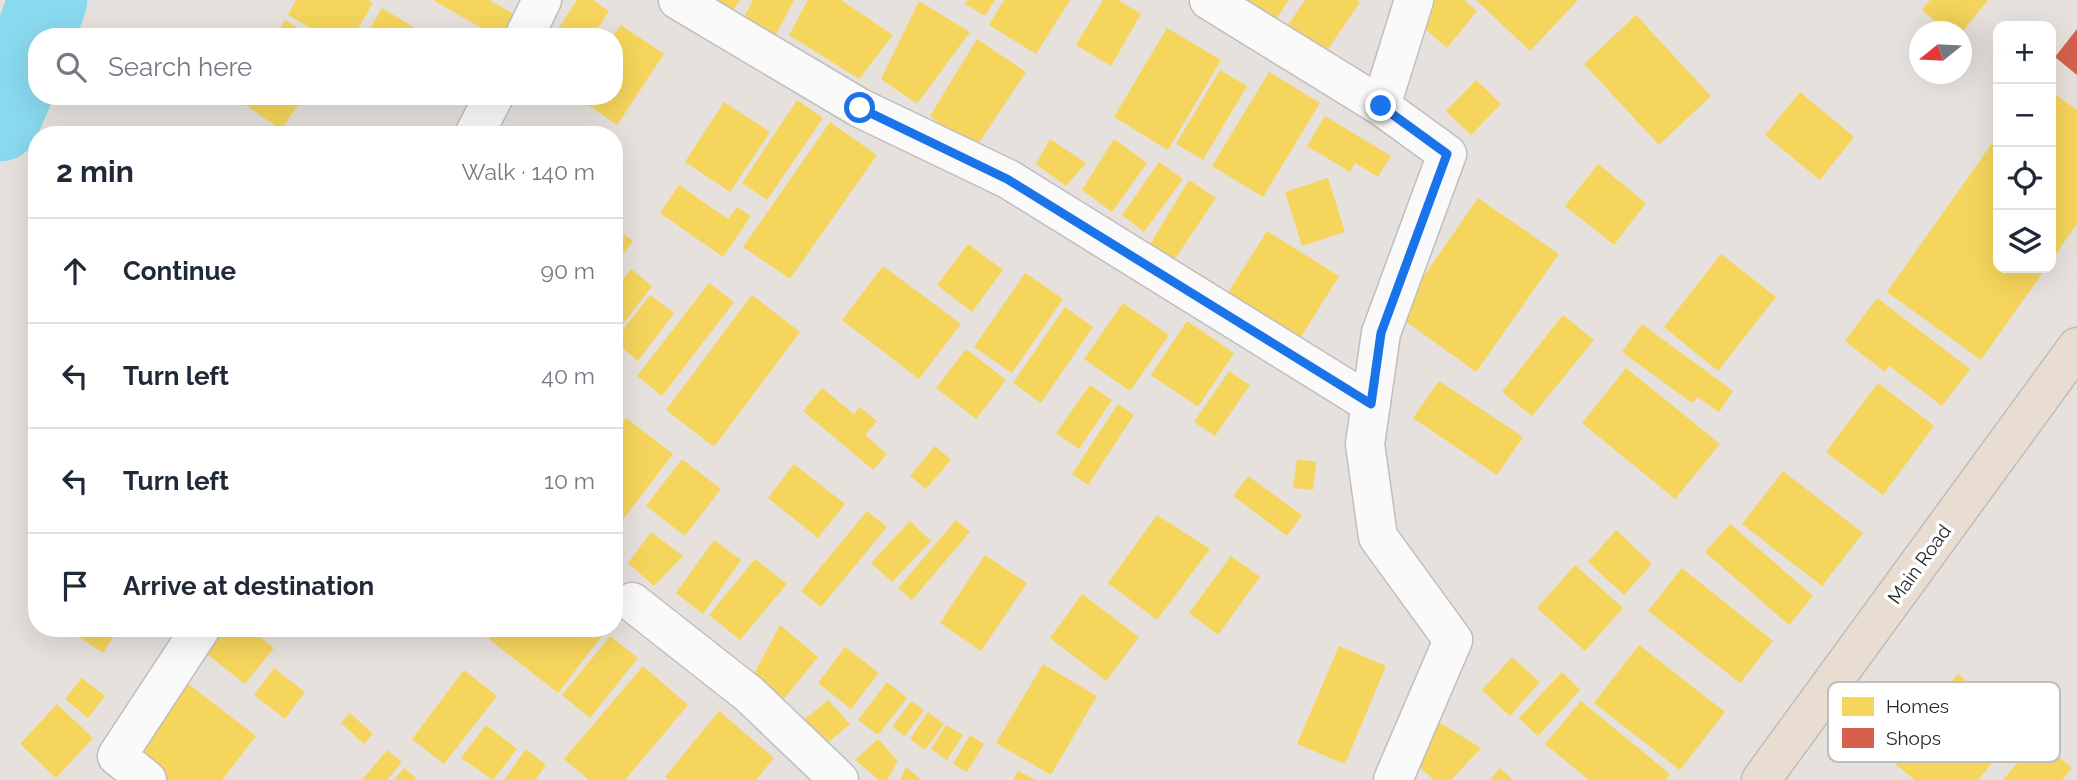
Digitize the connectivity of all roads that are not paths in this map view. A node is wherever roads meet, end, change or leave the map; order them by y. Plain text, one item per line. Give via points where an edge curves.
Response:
1 (542, 0) edge
2 (678, 0) edge
3 (1209, 0) edge
4 (1414, 0) edge
5 (528, 28) edge
6 (489, 105) edge
7 (1381, 106) junction
8 (479, 126) edge
9 (2077, 347) edge
10 (1371, 404) junction
11 (632, 603) dead end
12 (195, 637) edge
13 (1833, 682) edge
14 (1828, 688) edge
15 (147, 780) edge
16 (839, 780) edge
17 (1393, 780) edge
18 (1761, 780) edge

1 - 5 street
2 - 10 street via 860,108 1007,179
3 - 7 street
4 - 7 street
6 - 8 street
7 - 10 street via 1447,154 1381,333
9 - 13 highway, Main Road
10 - 17 street via 1365,444 1378,537 1452,640
11 - 16 street via 749,694
12 - 15 street via 117,756
14 - 18 highway, Main Road

